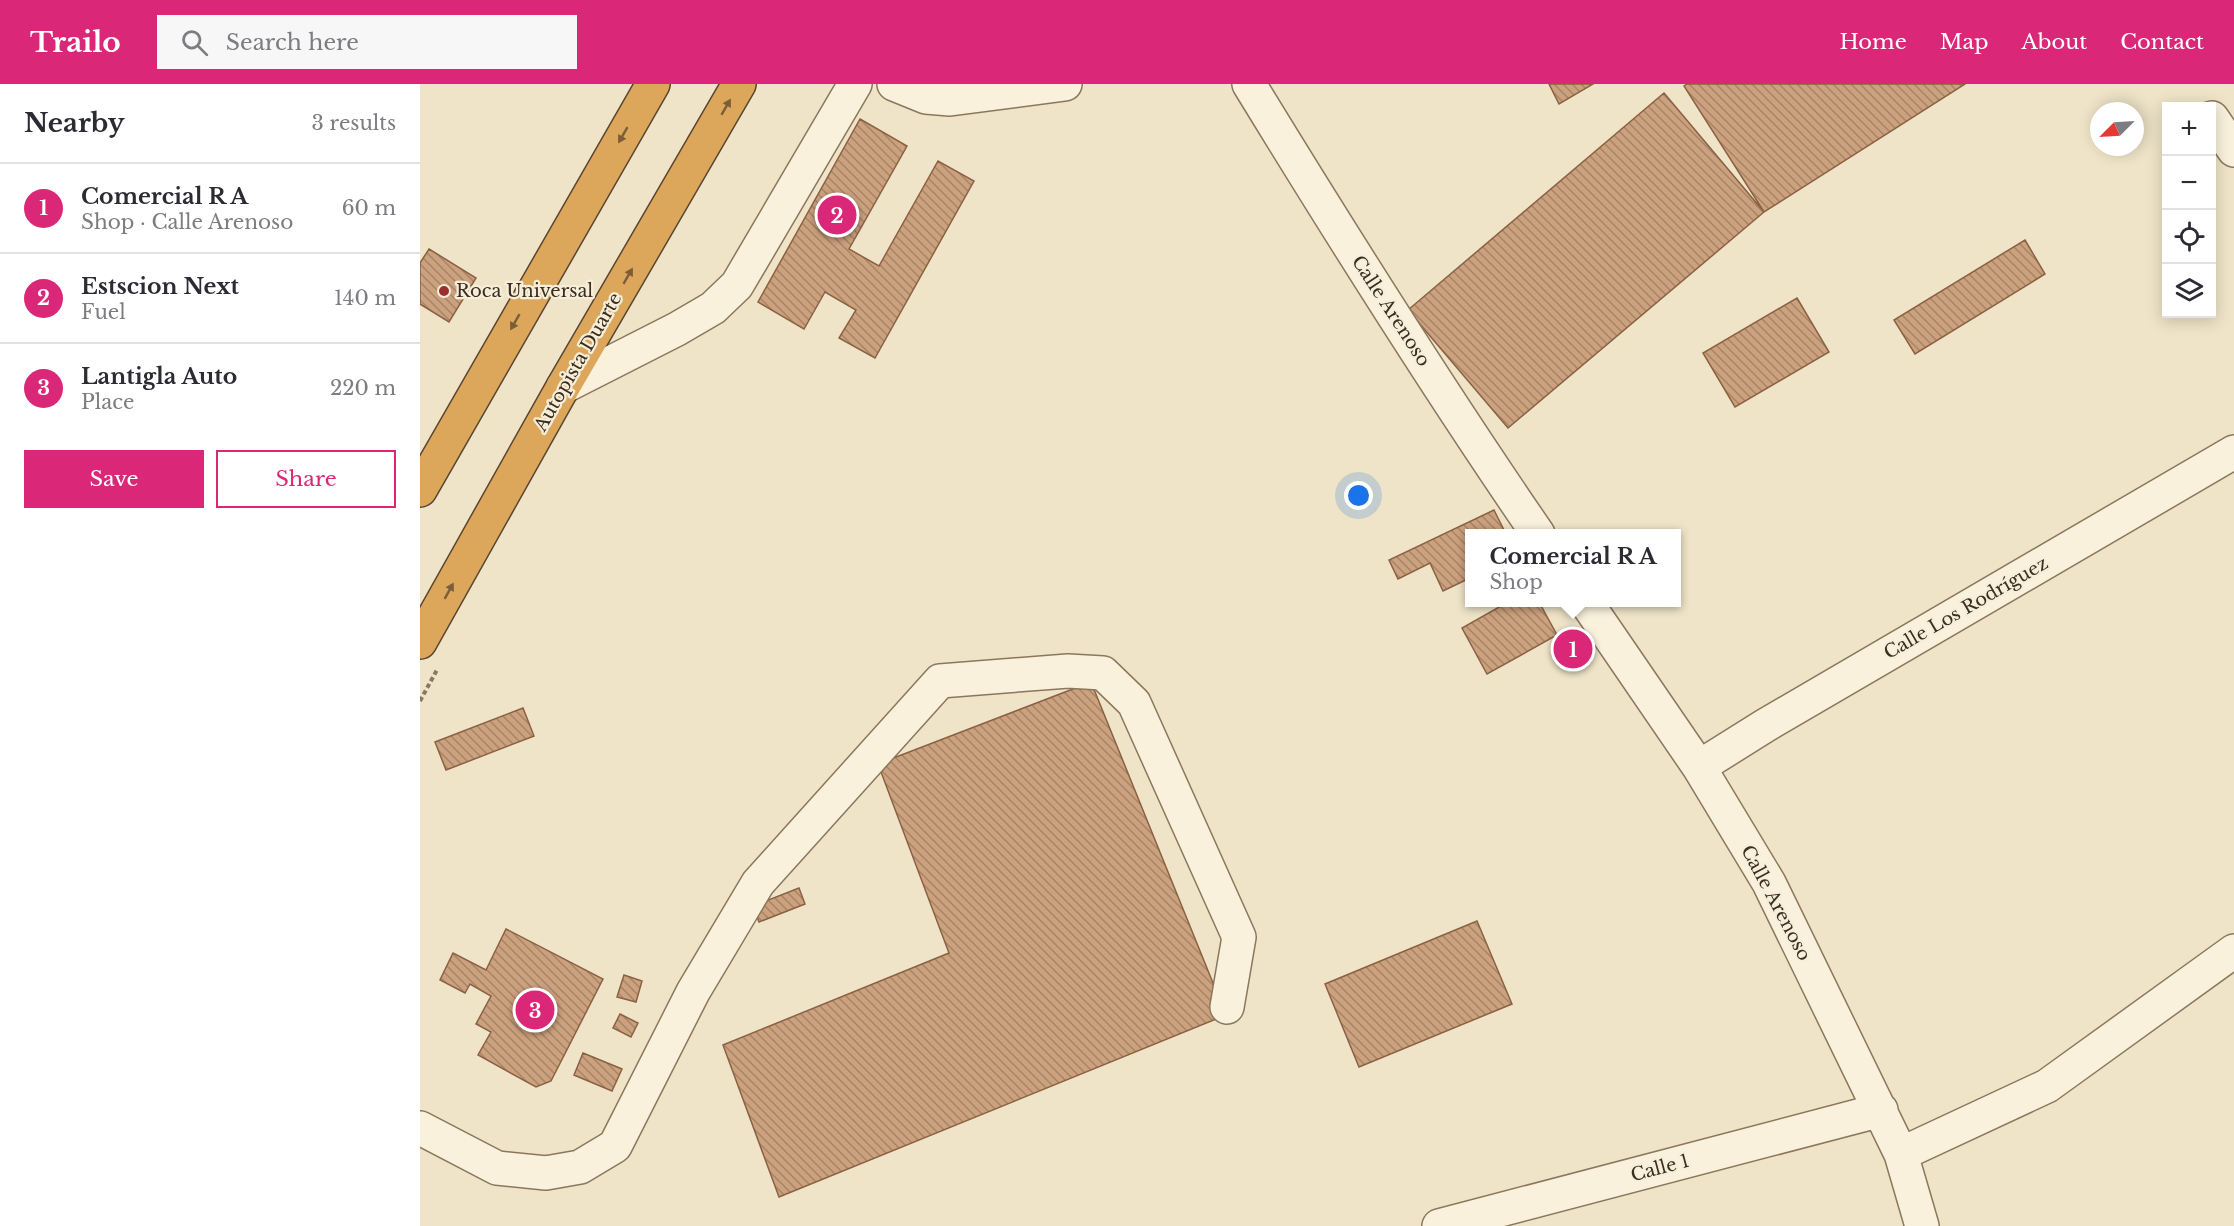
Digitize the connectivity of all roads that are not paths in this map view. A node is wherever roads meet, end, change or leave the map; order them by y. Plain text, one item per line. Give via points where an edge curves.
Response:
1 (652, 84) edge
2 (739, 84) edge
3 (855, 84) edge
4 (894, 84) edge
5 (1065, 84) edge
6 (1249, 84) edge
7 (930, 91) edge
8 (2216, 125) edge
9 (2234, 150) edge
10 (563, 387) junction
11 (2234, 452) edge
12 (420, 490) edge
13 (1535, 529) edge
14 (1589, 607) edge
15 (420, 642) edge
16 (1699, 767) junction
17 (2234, 951) edge
18 (1227, 1007) dead end
19 (1881, 1110) junction
20 (420, 1128) edge
21 (1901, 1154) junction
22 (1456, 1224) edge
23 (1922, 1226) edge

1 -> 12 highway
10 -> 2 highway, Autopista Duarte
3 - 10 street via 737,285 713,308
4 - 7 street
5 - 7 street via 950,99
6 - 13 street, Calle Arenoso
8 - 9 street
15 -> 10 highway, Autopista Duarte
11 - 16 street, Calle Los Rodríguez
14 - 16 street, Calle Arenoso
16 - 19 street, Calle Arenoso via 1768,883
17 - 21 street via 2047,1086
18 - 20 street via 1239,937 1134,703 1103,673 1068,670 940,681 758,883 693,992 615,1146 580,1167 546,1173 497,1168
19 - 21 street, Calle Arenoso
19 - 22 street, Calle 1
21 - 23 street, Calle Arenoso

